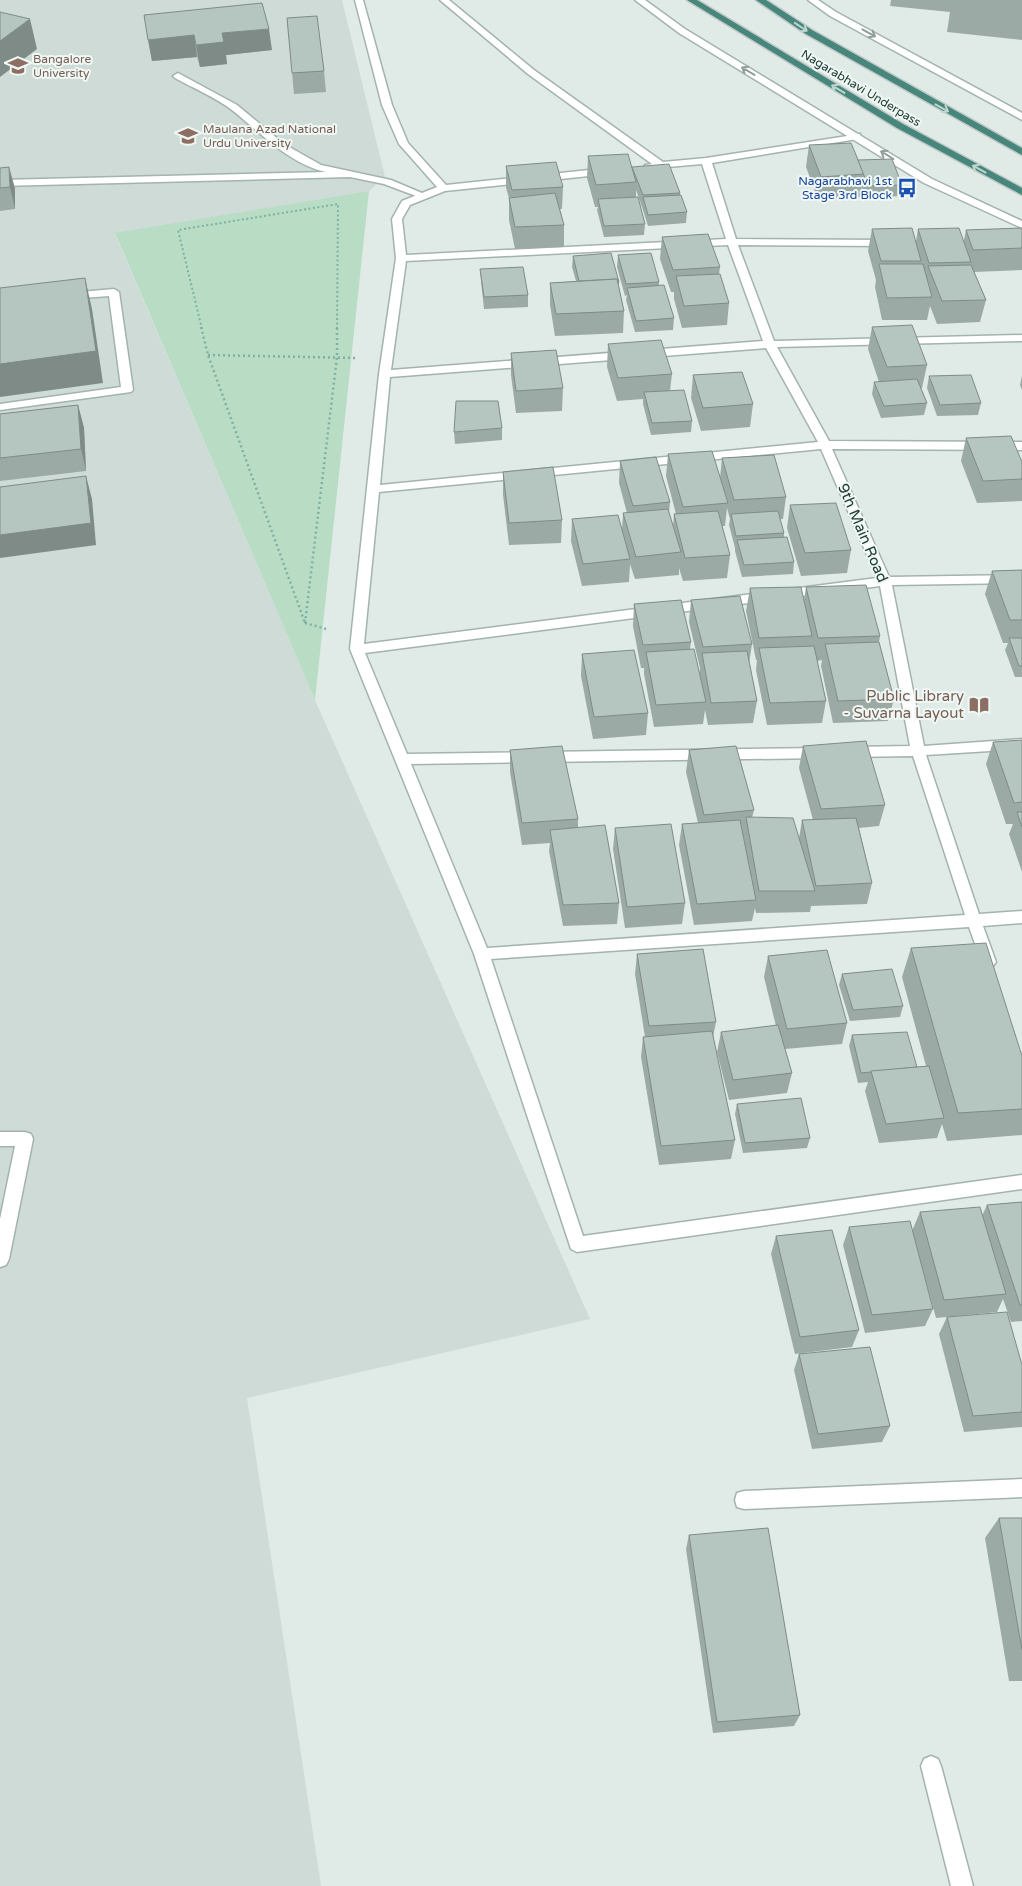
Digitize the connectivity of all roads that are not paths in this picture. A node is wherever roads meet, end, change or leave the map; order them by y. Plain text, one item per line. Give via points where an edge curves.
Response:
1 (359, 0) edge
2 (444, 0) edge
3 (639, 0) edge
4 (690, 0) edge
5 (760, 0) edge
6 (812, 0) edge
7 (178, 76) dead end
8 (1022, 117) edge
9 (857, 136) junction
10 (1022, 152) edge
11 (706, 161) junction
12 (662, 166) junction
13 (351, 174) junction
14 (0, 183) edge
15 (443, 188) junction
16 (1022, 192) edge
17 (424, 196) junction
18 (1022, 225) edge
19 (732, 242) junction
20 (900, 244) edge
21 (401, 258) junction
22 (57, 298) edge
23 (1022, 338) edge
24 (770, 344) junction
25 (385, 374) junction
26 (0, 407) edge
27 (825, 445) junction
28 (1022, 446) edge
29 (373, 489) junction
30 (1022, 579) edge
31 (886, 581) junction
32 (357, 644) junction
33 (1022, 744) edge
34 (918, 751) junction
35 (401, 759) junction
36 (1022, 917) edge
37 (973, 919) junction
38 (482, 954) junction
39 (992, 973) edge
40 (0, 1139) edge
41 (1022, 1182) edge
42 (0, 1258) edge
43 (1022, 1488) edge
44 (744, 1500) dead end
45 (932, 1766) dead end
46 (962, 1886) edge

1 - 15 street via 387,105 404,144
2 - 12 street via 532,72
9 -> 3 street via 682,31
16 -> 4 highway, Nagarabhavi Underpass via 900,126
5 -> 10 highway, Nagarabhavi Underpass via 809,32
6 -> 8 street
7 - 13 street via 234,107 262,132 299,157 318,167
9 - 11 street
18 -> 9 street via 928,181
11 - 12 street
11 - 19 street, 9th Main Road
12 - 15 street
13 - 14 street
13 - 17 street via 387,182
15 - 17 street
17 - 21 street via 406,203 397,219
19 - 20 street
19 - 21 street
19 - 24 street, 9th Main Road
21 - 25 street
22 - 26 street via 114,292 128,390
23 - 24 street
24 - 25 street
24 - 27 street, 9th Main Road
25 - 29 street
27 - 28 street
27 - 29 street
27 - 31 street, 9th Main Road
29 - 32 street
30 - 31 street
31 - 32 street
31 - 34 street, 9th Main Road
32 - 35 street
33 - 34 street
34 - 35 street
34 - 37 street, 9th Main Road
35 - 38 street
36 - 37 street
37 - 38 street
37 - 39 street, 9th Main Road
38 - 41 street via 577,1244
40 - 42 street via 25,1139
43 - 44 street
45 - 46 street

